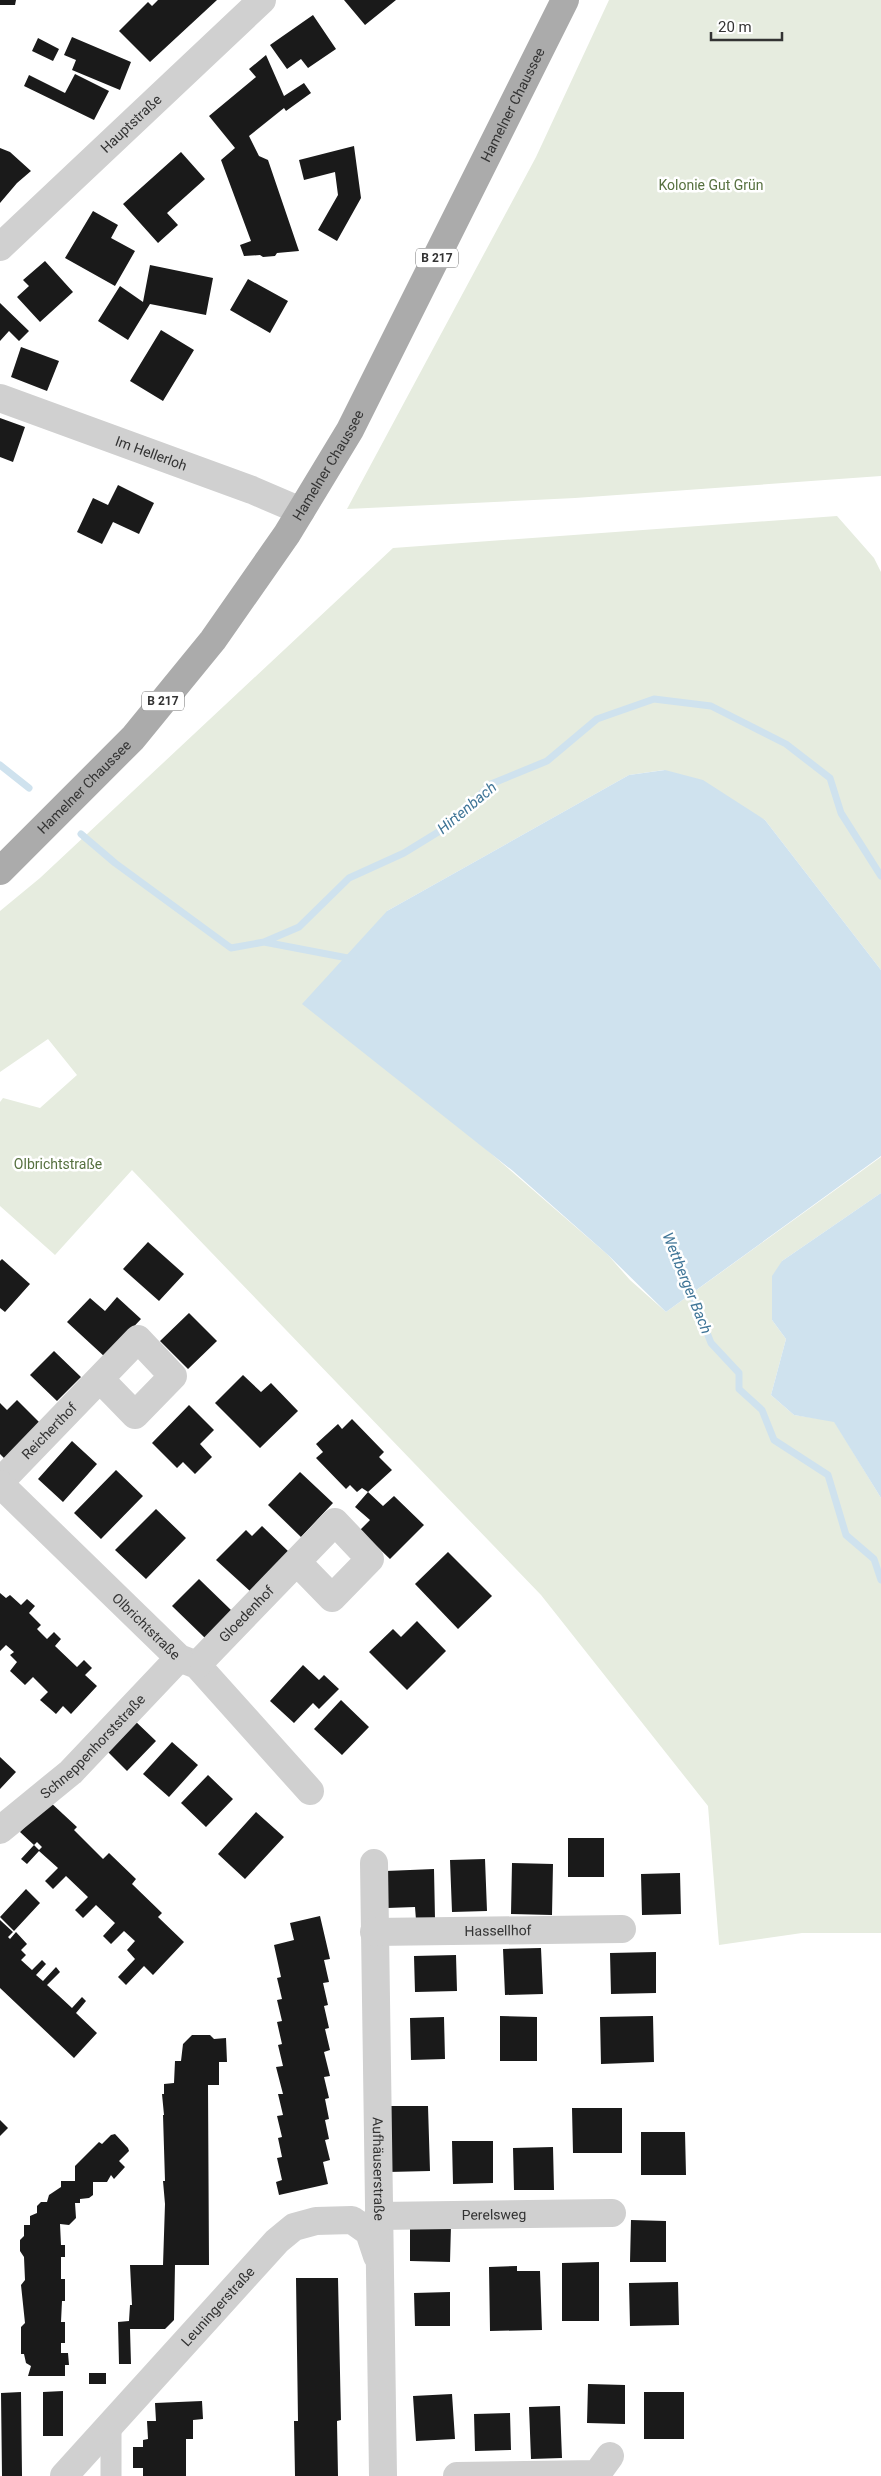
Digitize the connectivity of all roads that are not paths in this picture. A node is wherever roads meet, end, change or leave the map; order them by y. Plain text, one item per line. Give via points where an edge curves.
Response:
1 (262, 0) edge
2 (565, 0) edge
3 (0, 247) edge
4 (0, 398) edge
5 (301, 511) junction
6 (0, 871) edge
7 (100, 1379) dead end
8 (0, 1483) edge
9 (297, 1562) dead end
10 (188, 1661) junction
11 (310, 1791) dead end
12 (0, 1830) edge
13 (374, 1862) dead end
14 (622, 1929) dead end
15 (374, 1932) junction
16 (612, 2213) dead end
17 (378, 2216) junction
18 (380, 2269) junction
19 (111, 2426) junction
20 (610, 2456) dead end
21 (64, 2476) edge
22 (111, 2476) edge
23 (383, 2476) edge
24 (457, 2476) edge

1 - 3 street, Hauptstraße
2 - 5 main road, Hamelner Chaussee / B 217 via 373,386
4 - 5 street, Im Hellerloh
5 - 6 main road, Hamelner Chaussee / B 217 via 212,640 133,738
7 - 8 street, Reicherthof
8 - 10 street, Olbrichtstraße
9 - 10 street, Gloedenhof
10 - 11 street, Olbrichtstraße
10 - 12 street, Schneppenhorststraße via 71,1772
13 - 15 street, Aufhäuserstraße
14 - 15 street, Hassellhof
15 - 17 street, Aufhäuserstraße
16 - 17 street, Perelsweg
17 - 18 street, Aufhäuserstraße
18 - 19 street, Leuningerstraße via 369,2232 352,2220 316,2221 294,2227 277,2241
18 - 23 street, Aufhäuserstraße
19 - 21 street, Leuningerstraße
19 - 22 street
20 - 24 street via 597,2474

